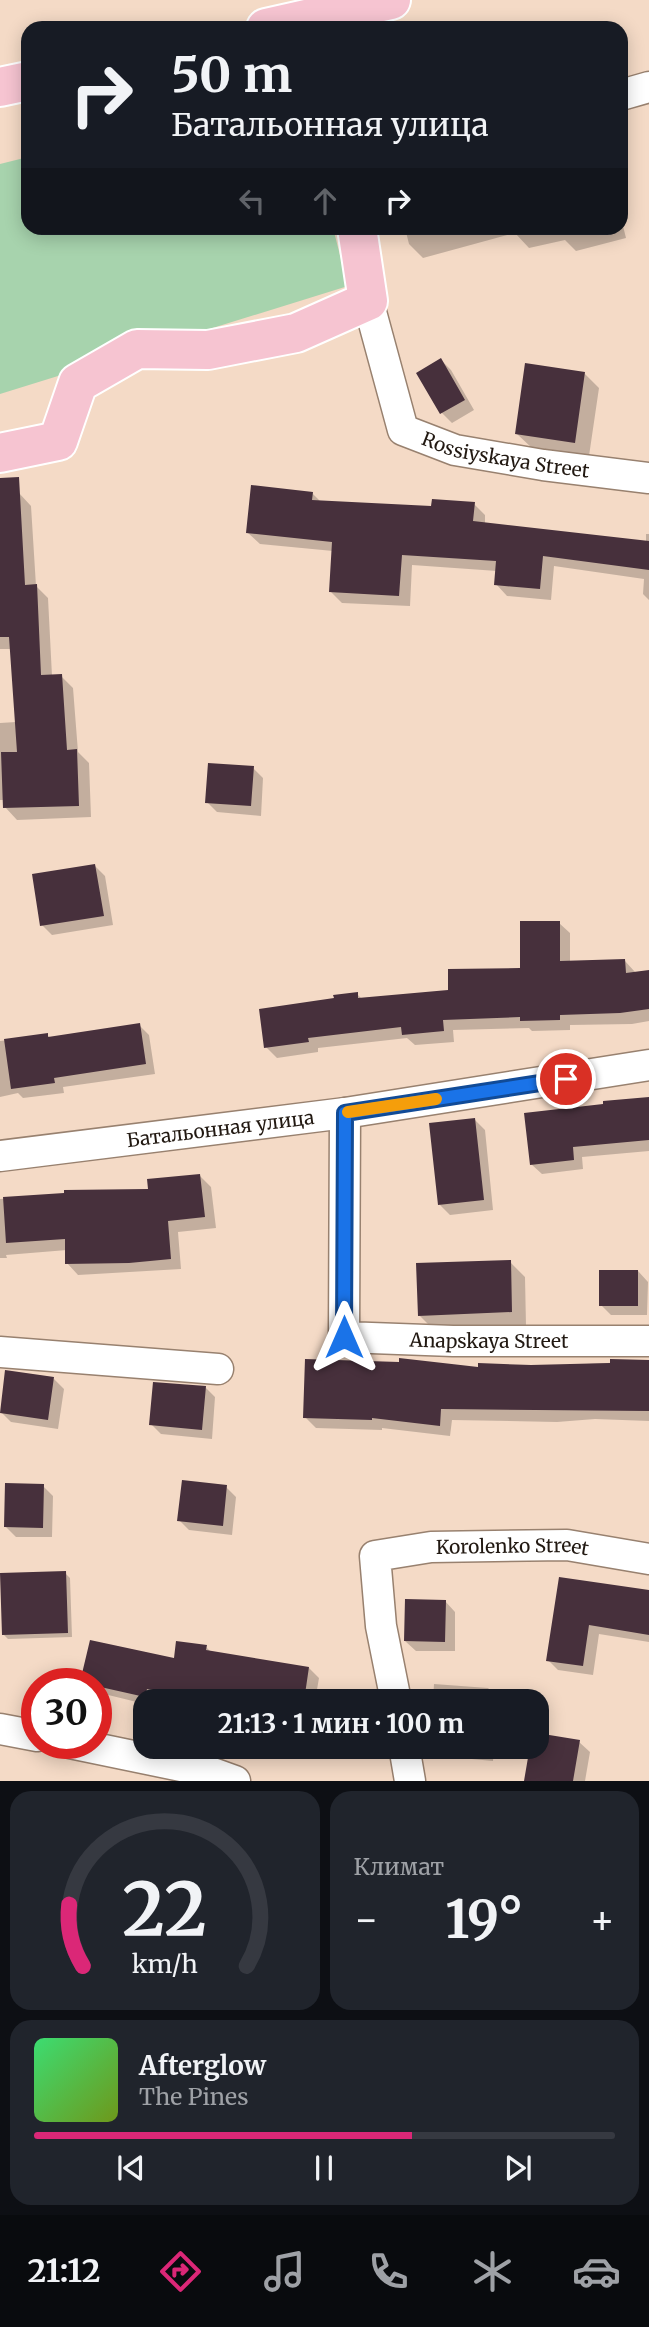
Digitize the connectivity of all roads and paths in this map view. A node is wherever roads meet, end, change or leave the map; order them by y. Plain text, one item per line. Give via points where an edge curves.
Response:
1 (391, 0) edge
2 (328, 21) edge
3 (21, 82) edge
4 (0, 87) edge
5 (649, 87) edge
6 (628, 93) edge
7 (358, 235) edge
8 (368, 301) junction
9 (0, 453) edge
10 (649, 478) edge
11 (649, 1065) edge
12 (345, 1113) junction
13 (0, 1156) edge
14 (649, 1341) edge
15 (0, 1352) edge
16 (218, 1369) dead end
17 (649, 1559) edge
18 (394, 1689) edge
19 (0, 1728) edge
20 (21, 1733) edge
21 (112, 1752) edge
22 (406, 1759) edge
23 (235, 1781) edge
24 (410, 1781) edge

1 - 2 main road
3 - 4 main road
5 - 6 street
7 - 8 main road, Rossiyskaya Street
8 - 9 main road via 296,333 208,350 137,349 78,383 58,441
8 - 10 street, Rossiyskaya Street via 403,430 455,450
11 - 12 street, Батальонная улица
12 - 13 street, Батальонная улица
12 - 14 street, Anapskaya Street via 344,1337
15 - 16 street
17 - 18 street, Korolenko Street via 567,1545 431,1547 375,1556 381,1626
19 - 20 street
21 - 23 street
22 - 24 street

